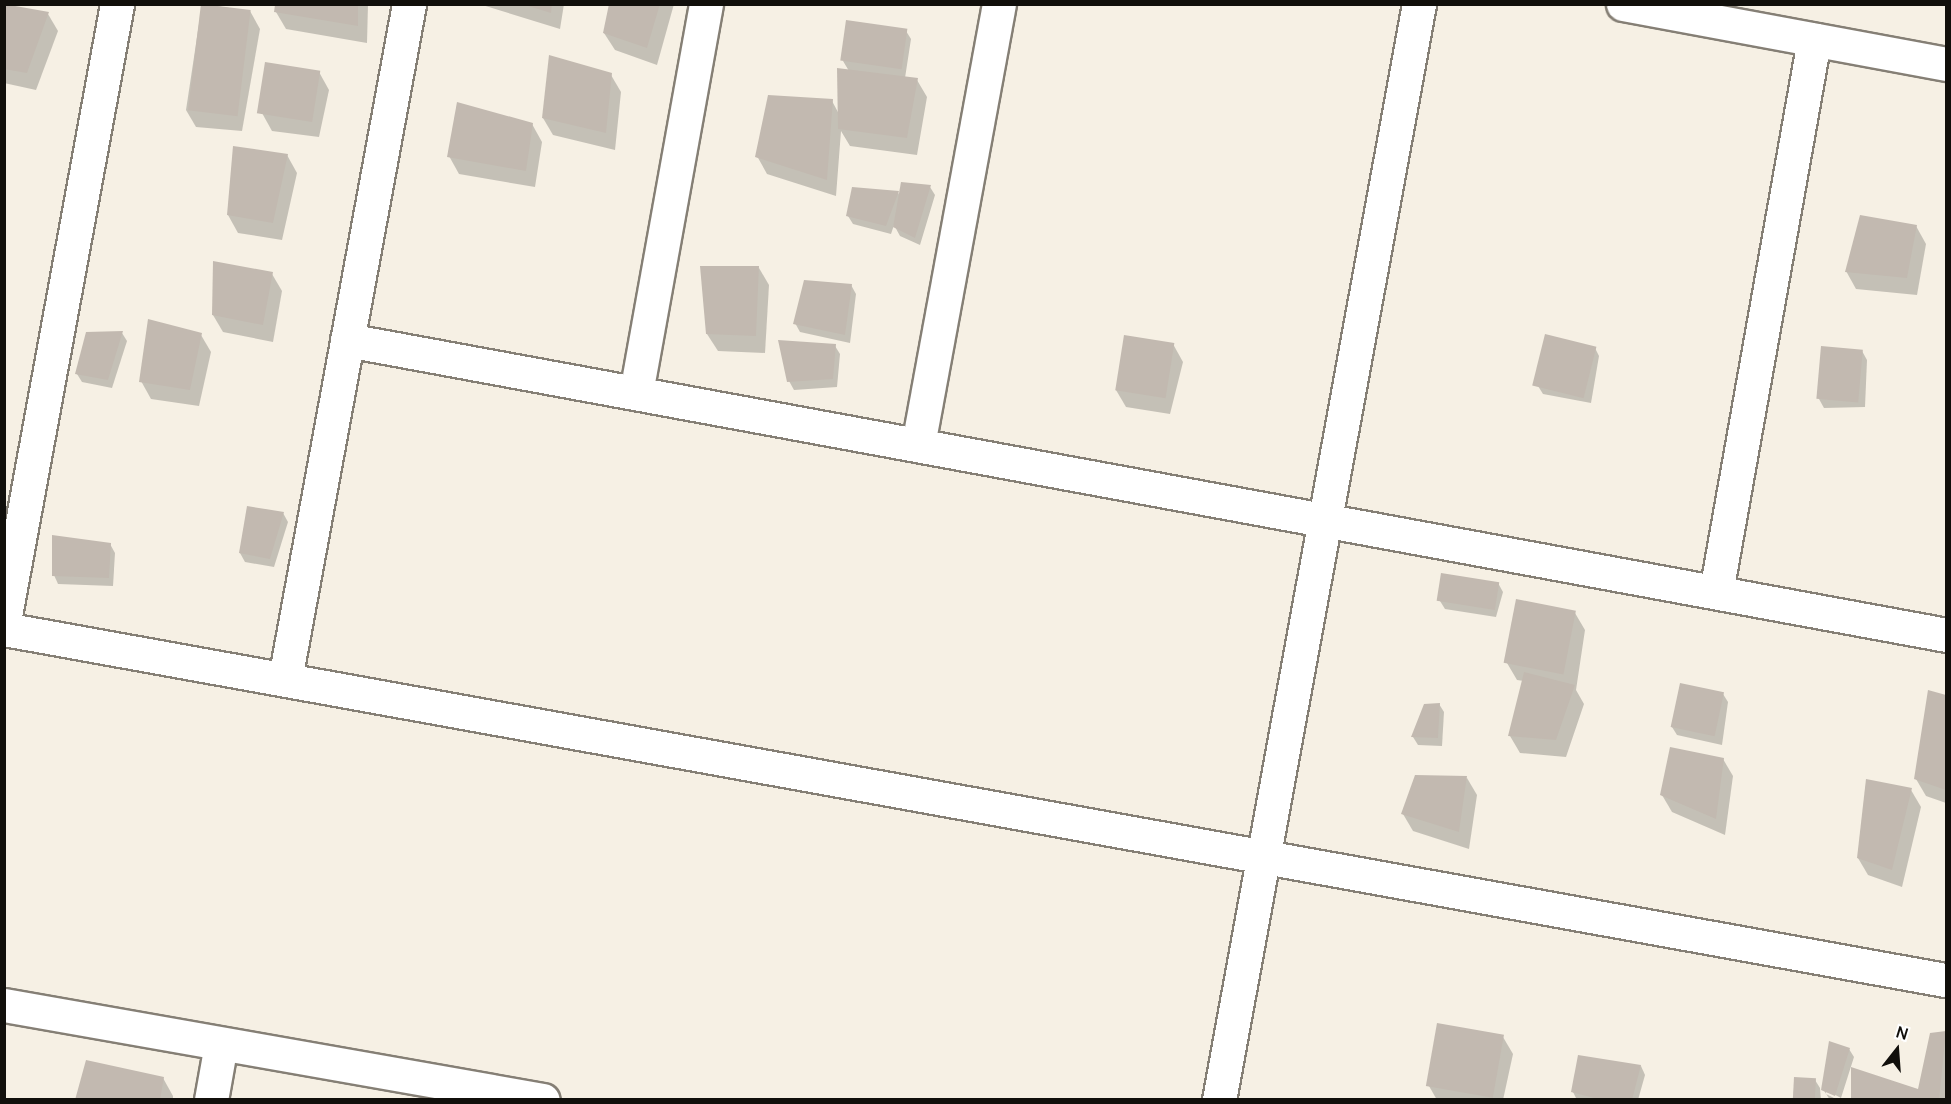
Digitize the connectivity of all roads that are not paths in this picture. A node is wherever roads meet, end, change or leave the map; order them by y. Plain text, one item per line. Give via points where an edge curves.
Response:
1 (117, 4) edge
2 (408, 4) edge
3 (706, 4) edge
4 (999, 4) edge
5 (1419, 4) edge
6 (1623, 4) edge
7 (1814, 40) junction
8 (1947, 64) edge
9 (347, 340) junction
10 (636, 393) junction
11 (918, 445) junction
12 (1325, 520) junction
13 (1716, 592) junction
14 (4, 621) edge
15 (4, 628) edge
16 (1947, 635) edge
17 (285, 679) junction
18 (1263, 856) junction
19 (1947, 980) edge
20 (4, 1005) edge
21 (221, 1044) junction
22 (522, 1098) edge
23 (211, 1100) edge
24 (1219, 1100) edge

1 - 14 street
2 - 9 street
3 - 10 street
4 - 11 street
5 - 12 street
6 - 7 street
7 - 8 street
7 - 13 street
9 - 10 street
9 - 17 street
10 - 11 street
11 - 12 street
12 - 13 street
12 - 18 street
13 - 16 street
15 - 17 street
17 - 18 street
18 - 19 street
18 - 24 street
20 - 21 street
21 - 22 street
21 - 23 street

